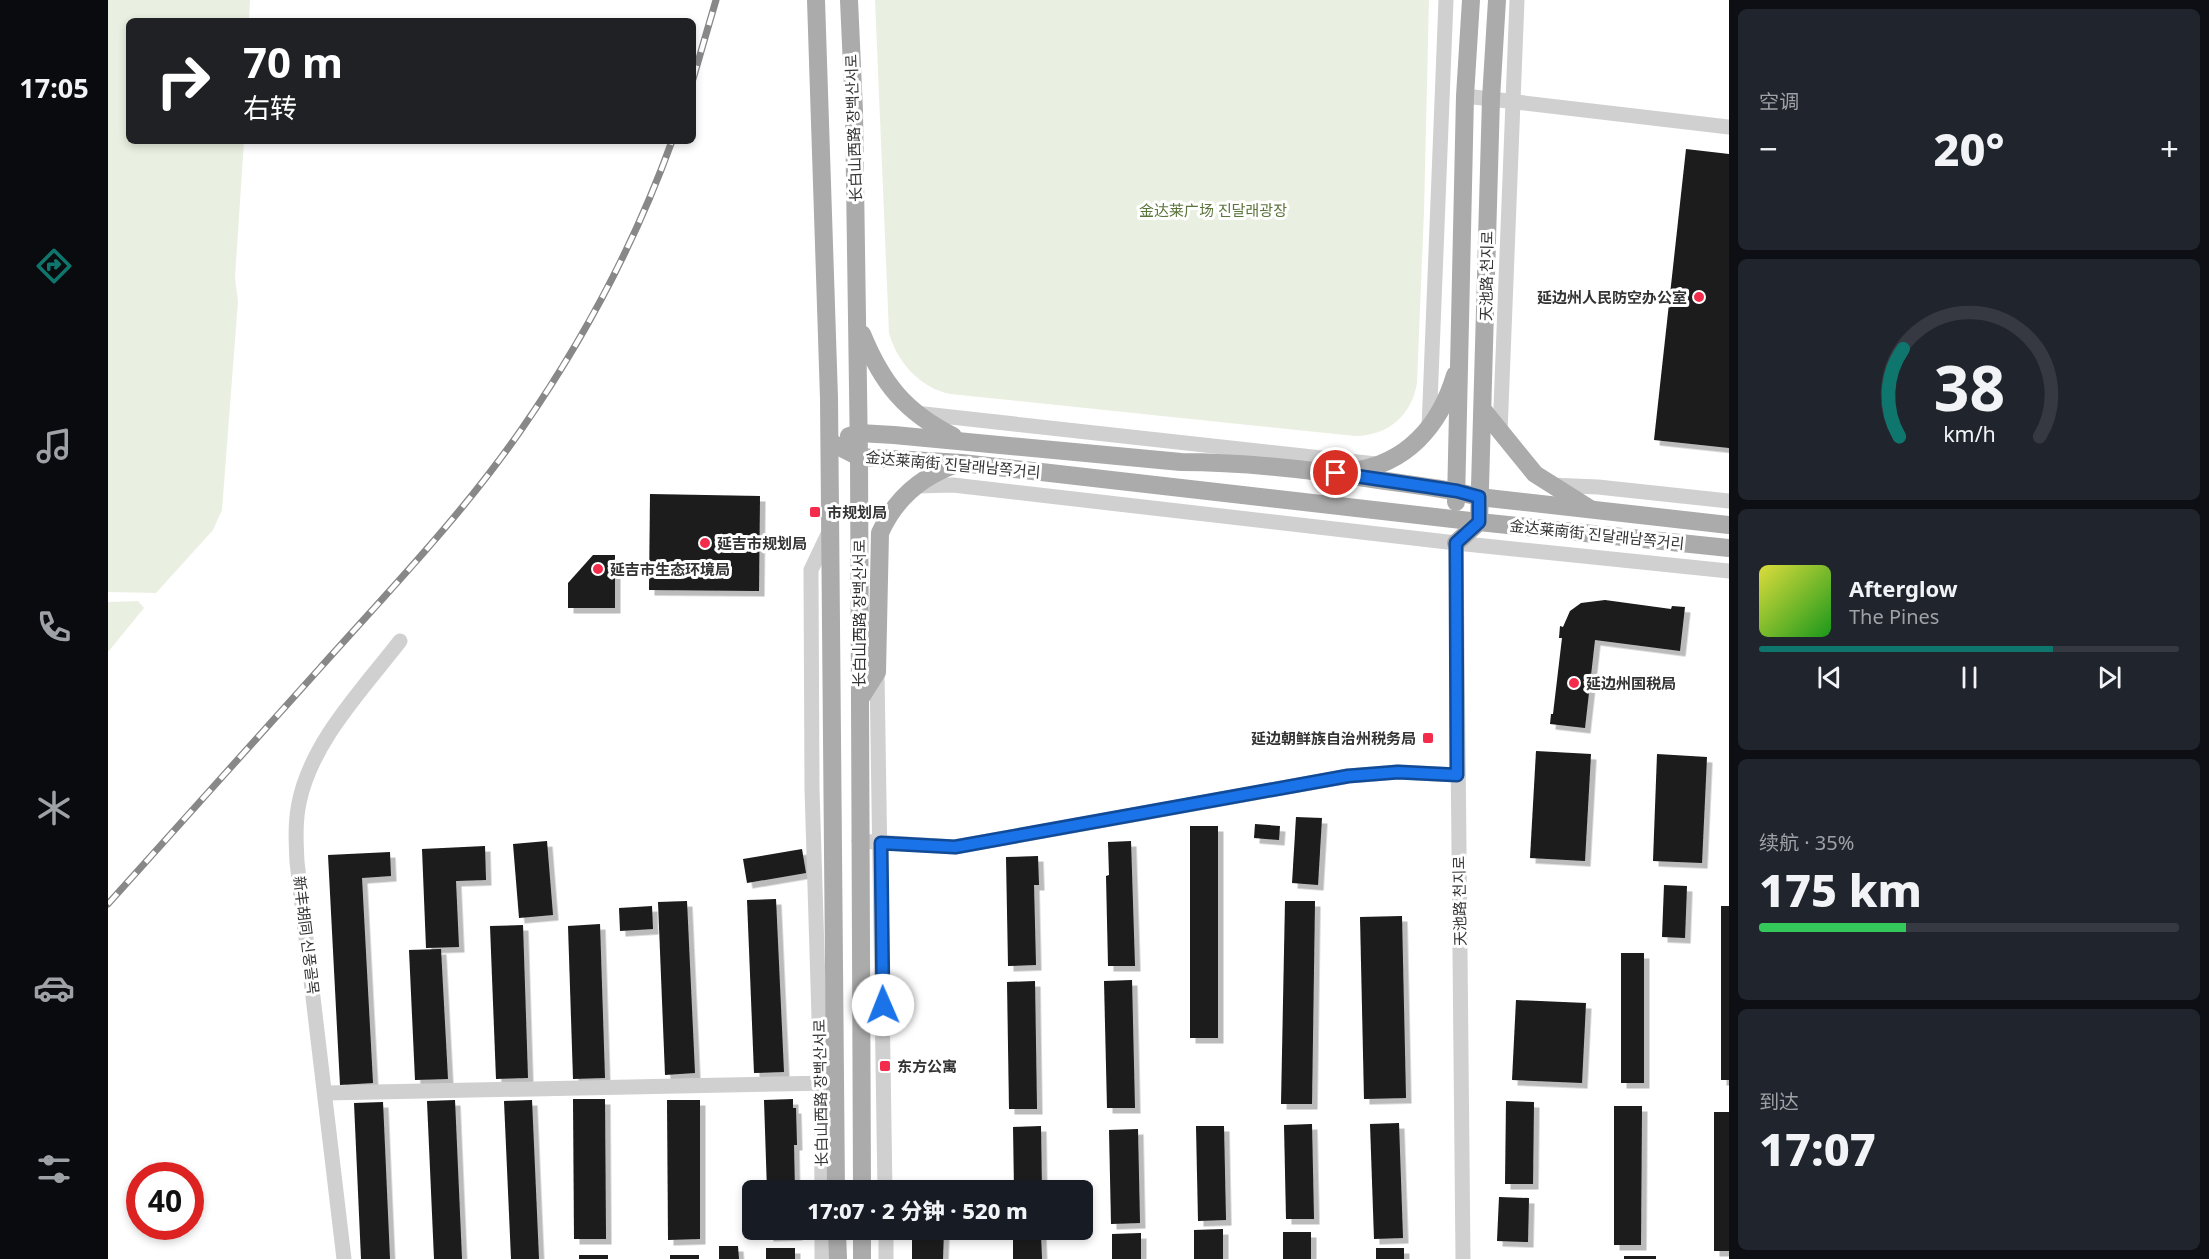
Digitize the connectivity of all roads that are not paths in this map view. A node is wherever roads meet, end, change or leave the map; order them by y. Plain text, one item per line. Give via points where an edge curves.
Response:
1 (816, 0) edge
2 (849, 0) edge
3 (1446, 0) edge
4 (1471, 0) edge
5 (1497, 0) edge
6 (1518, 0) edge
7 (1465, 96) junction
8 (1491, 99) junction
9 (1514, 102) junction
10 (1729, 127) edge
11 (827, 323) junction
12 (858, 323) junction
13 (1461, 354) junction
14 (1483, 410) junction
15 (915, 412) junction
16 (1429, 428) junction
17 (859, 433) junction
18 (1500, 433) junction
19 (962, 440) junction
20 (830, 442) junction
21 (859, 457) junction
22 (962, 463) junction
23 (1379, 464) junction
24 (1336, 473) junction
25 (1550, 485) junction
26 (917, 486) junction
27 (1457, 491) junction
28 (1479, 497) junction
29 (1729, 501) edge
30 (1596, 512) junction
31 (1455, 518) junction
32 (1479, 522) junction
33 (1729, 525) edge
34 (1456, 543) junction
35 (1729, 548) edge
36 (1729, 571) edge
37 (400, 641) dead end
38 (877, 672) junction
39 (859, 701) junction
40 (1457, 775) junction
41 (859, 842) junction
42 (881, 843) junction
43 (828, 1083) junction
44 (325, 1093) junction
45 (823, 1180) edge
46 (835, 1180) edge
47 (862, 1180) edge
48 (885, 1180) edge
49 (822, 1240) edge
50 (837, 1240) edge
51 (862, 1240) edge
52 (886, 1240) edge
53 (344, 1259) edge
54 (822, 1259) edge
55 (838, 1259) edge
56 (862, 1259) edge
57 (886, 1259) edge
58 (1463, 1259) edge

1 - 11 main road, 长白山西路 장백산서로
2 - 12 main road, 长白山西路 장백산서로
3 - 16 street
4 - 7 main road, 天池路 천지로
5 - 8 main road, 天池路 천지로
6 - 9 street, 天池路 천지로
7 - 8 street
7 - 13 main road, 天池路 천지로
8 - 9 street
8 - 14 main road, 天池路 천지로
9 - 10 street
9 - 18 street, 天池路 천지로
11 - 12 main road
11 - 20 main road, 长白山西路 장백산서로
12 - 15 main road via 883,378
12 - 17 main road, 长白山西路 장백산서로
13 - 16 main road via 1450,392
13 - 27 main road, 天池路 천지로
14 - 18 main road
14 - 28 main road, 天池路 천지로
15 - 19 main road
15 - 23 street
16 - 23 main road via 1416,443
17 - 19 main road, 金达莱南街 진달래남쪽거리
17 - 20 main road, 金达莱南街 진달래남쪽거리
17 - 21 main road, 长白山西路 장백산서로
18 - 25 main road via 1535,474
19 - 24 main road, 金达莱南街 진달래남쪽거리
20 - 21 main road, 金达莱南街 진달래남쪽거리
20 - 43 main road, 长白山西路 장백산서로
21 - 22 main road, 金达莱南街 진달래남쪽거리
21 - 39 main road, 长白山西路 장백산서로
22 - 26 main road
22 - 31 main road, 金达莱南街 진달래남쪽거리
23 - 24 main road
24 - 27 main road, 金达莱南街 진달래남쪽거리
25 - 29 street
25 - 30 main road
26 - 34 street, 金达莱南街 진달래남쪽거리 via 953,485
26 - 38 main road via 888,515 880,533
27 - 28 main road, 金达莱南街 진달래남쪽거리
27 - 31 main road, 天池路 천지로
28 - 30 main road, 金达莱南街 진달래남쪽거리
28 - 32 main road, 天池路 천지로
30 - 33 main road, 金达莱南街 진달래남쪽거리
31 - 32 main road, 金达莱南街 진달래남쪽거리
31 - 34 main road, 天池路 천지로
32 - 34 main road
32 - 35 main road, 金达莱南街 진달래남쪽거리
34 - 36 street, 金达莱南街 진달래남쪽거리
34 - 40 street, 天池路 천지로
37 - 44 street, 新丰胡同 신풍골목 via 315,754 298,803 297,862
38 - 39 main road
38 - 42 street, 长白山西路 장백산서로
39 - 41 main road, 长白山西路 장백산서로
40 - 42 street via 1398,772 1348,776 955,847
40 - 58 street, 天池路 천지로
41 - 42 street
41 - 47 main road, 长白山西路 장백산서로
42 - 48 street, 长白山西路 장백산서로
43 - 44 street
43 - 45 street, 长白山西路 장백산서로
43 - 46 main road, 长白山西路 장백산서로
44 - 53 street, 新丰胡同 신풍골목
49 - 54 street
50 - 55 main road
51 - 56 main road
52 - 57 street

